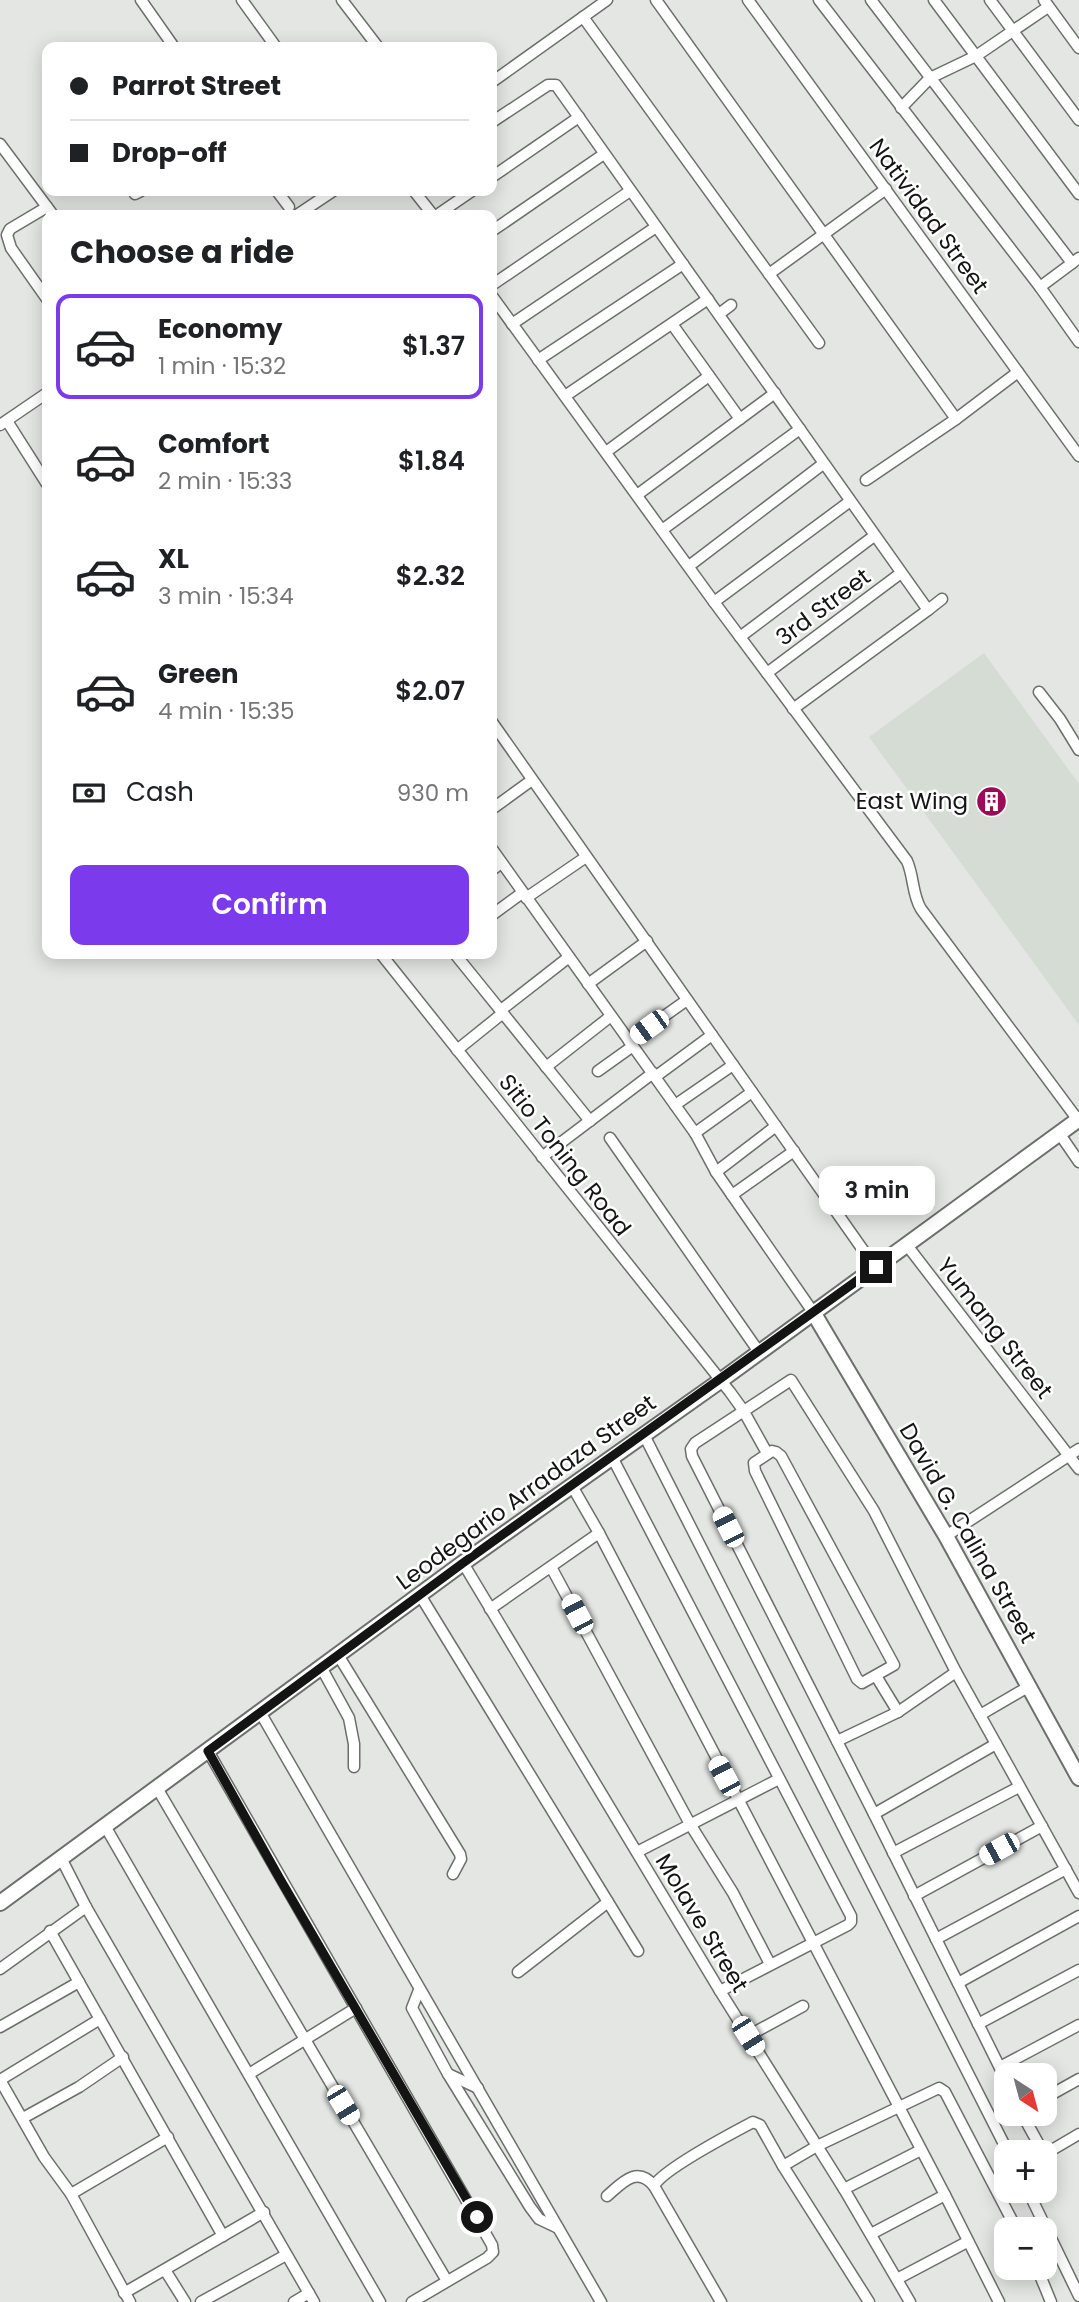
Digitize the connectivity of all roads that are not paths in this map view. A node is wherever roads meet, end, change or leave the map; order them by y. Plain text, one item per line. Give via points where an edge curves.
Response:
1 (242, 0) edge
2 (342, 0) edge
3 (656, 0) edge
4 (748, 0) edge
5 (819, 0) edge
6 (871, 0) edge
7 (934, 0) edge
8 (990, 0) edge
9 (604, 1) edge
10 (146, 2) edge
11 (1046, 3) edge
12 (583, 18) junction
13 (1013, 31) junction
14 (171, 42) edge
15 (271, 42) edge
16 (374, 42) edge
17 (1079, 48) edge
18 (976, 56) junction
19 (497, 78) edge
20 (930, 78) junction
21 (901, 108) junction
22 (579, 117) junction
23 (497, 119) edge
24 (1079, 120) edge
25 (0, 144) edge
26 (604, 154) junction
27 (497, 174) edge
28 (886, 190) junction
29 (630, 191) junction
30 (1079, 194) edge
31 (322, 196) edge
32 (418, 196) edge
33 (464, 196) edge
34 (49, 210) edge
35 (295, 210) edge
36 (431, 210) edge
37 (443, 210) edge
38 (42, 215) edge
39 (656, 227) junction
40 (497, 228) edge
41 (825, 234) junction
42 (3, 235) edge
43 (1075, 261) edge
44 (683, 264) junction
45 (769, 274) junction
46 (497, 282) edge
47 (1040, 287) junction
48 (42, 292) edge
49 (708, 299) junction
50 (497, 303) edge
51 (731, 305) dead end
52 (719, 314) junction
53 (512, 324) junction
54 (672, 324) junction
55 (1079, 342) edge
56 (819, 343) dead end
57 (538, 359) junction
58 (1018, 372) junction
59 (709, 376) junction
60 (775, 393) junction
61 (42, 396) edge
62 (565, 396) junction
63 (740, 419) junction
64 (956, 419) junction
65 (3, 423) edge
66 (800, 429) junction
67 (607, 452) junction
68 (1079, 456) edge
69 (824, 464) junction
70 (42, 477) edge
71 (866, 480) dead end
72 (637, 495) junction
73 (849, 502) junction
74 (662, 530) junction
75 (874, 536) junction
76 (689, 566) junction
77 (901, 573) junction
78 (942, 599) dead end
79 (714, 601) junction
80 (928, 610) junction
81 (740, 637) junction
82 (767, 673) junction
83 (1039, 692) dead end
84 (793, 709) junction
85 (497, 730) edge
86 (1078, 745) edge
87 (532, 780) junction
88 (497, 805) edge
89 (497, 857) edge
90 (586, 857) junction
91 (501, 863) junction
92 (497, 866) edge
93 (524, 895) junction
94 (497, 912) edge
95 (647, 941) junction
96 (569, 957) junction
97 (385, 959) edge
98 (460, 959) edge
99 (588, 984) junction
100 (687, 1000) junction
101 (502, 1011) junction
102 (611, 1016) junction
103 (712, 1035) junction
104 (631, 1044) junction
105 (457, 1050) junction
106 (733, 1065) junction
107 (546, 1067) junction
108 (598, 1071) dead end
109 (654, 1075) junction
110 (752, 1093) junction
111 (675, 1105) junction
112 (1079, 1119) edge
113 (590, 1121) junction
114 (776, 1126) junction
115 (695, 1133) junction
116 (1059, 1133) junction
117 (610, 1138) dead end
118 (793, 1151) junction
119 (542, 1157) junction
120 (1079, 1162) edge
121 (716, 1172) junction
122 (732, 1195) junction
123 (906, 1244) junction
124 (876, 1267) junction
125 (813, 1312) junction
126 (758, 1352) junction
127 (720, 1381) junction
128 (743, 1410) junction
129 (644, 1434) junction
130 (1079, 1449) edge
131 (767, 1454) junction
132 (1069, 1456) junction
133 (612, 1457) junction
134 (1079, 1469) edge
135 (572, 1486) junction
136 (598, 1534) junction
137 (946, 1536) junction
138 (463, 1563) junction
139 (551, 1567) junction
140 (420, 1595) junction
141 (490, 1609) junction
142 (338, 1655) junction
143 (321, 1667) junction
144 (956, 1672) junction
145 (876, 1676) junction
146 (1027, 1684) junction
147 (260, 1712) junction
148 (898, 1712) junction
149 (979, 1712) junction
150 (837, 1741) junction
151 (996, 1744) junction
152 (208, 1751) junction
153 (354, 1767) dead end
154 (1079, 1778) edge
155 (779, 1779) junction
156 (1019, 1787) junction
157 (157, 1788) junction
158 (737, 1800) junction
159 (874, 1814) junction
160 (690, 1824) junction
161 (105, 1826) junction
162 (1042, 1826) junction
163 (637, 1852) junction
164 (893, 1853) junction
165 (61, 1858) junction
166 (1066, 1869) junction
167 (453, 1874) dead end
168 (1079, 1893) edge
169 (914, 1896) junction
170 (608, 1902) junction
171 (0, 1903) edge
172 (86, 1907) junction
173 (1079, 1916) edge
174 (50, 1931) junction
175 (936, 1939) junction
176 (813, 1943) junction
177 (638, 1951) dead end
178 (770, 1964) junction
179 (0, 1969) edge
180 (1079, 1970) edge
181 (518, 1972) dead end
182 (79, 1982) junction
183 (958, 1983) junction
184 (419, 1990) junction
185 (720, 1991) junction
186 (803, 2006) dead end
187 (356, 2008) junction
188 (100, 2019) junction
189 (978, 2025) junction
190 (1079, 2025) edge
191 (0, 2028) edge
192 (423, 2029) junction
193 (444, 2030) junction
194 (748, 2036) junction
195 (303, 2039) junction
196 (123, 2057) junction
197 (998, 2063) edge
198 (1008, 2063) edge
199 (248, 2074) junction
200 (448, 2074) junction
201 (1079, 2079) edge
202 (0, 2080) edge
203 (478, 2088) junction
204 (1057, 2091) edge
205 (899, 2107) junction
206 (23, 2118) junction
207 (1079, 2134) edge
208 (168, 2137) junction
209 (1003, 2140) edge
210 (817, 2146) junction
211 (1057, 2146) edge
212 (921, 2150) junction
213 (783, 2166) junction
214 (654, 2186) junction
215 (844, 2189) junction
216 (71, 2194) junction
217 (945, 2195) junction
218 (607, 2196) dead end
219 (1034, 2203) edge
220 (546, 2207) junction
221 (264, 2212) junction
222 (1010, 2217) edge
223 (543, 2220) junction
224 (558, 2228) junction
225 (871, 2234) junction
226 (223, 2236) junction
227 (967, 2242) junction
228 (286, 2255) junction
229 (165, 2270) junction
230 (897, 2279) junction
231 (1042, 2280) edge
232 (447, 2281) junction
233 (1079, 2296) edge
234 (127, 2297) edge
235 (312, 2298) edge
236 (185, 2302) edge
237 (201, 2302) edge
238 (294, 2302) edge
239 (380, 2302) edge
240 (412, 2302) edge
241 (601, 2302) edge
242 (721, 2302) edge
243 (869, 2302) edge
244 (910, 2302) edge
245 (999, 2302) edge
246 (1051, 2302) edge

1 - 15 street
2 - 16 street
3 - 41 street
4 - 28 street, Natividad Street
5 - 21 street
6 - 20 street
7 - 18 street
8 - 13 street
9 - 12 street
10 - 14 street
11 - 13 street
11 - 17 street
12 - 19 street
12 - 45 street
13 - 18 street
13 - 24 street
18 - 20 street
18 - 30 street
20 - 21 street
20 - 43 street
21 - 47 street
22 - 23 street via 551,84
22 - 26 street
22 - 27 street
25 - 34 street
26 - 29 street
26 - 40 street
28 - 41 street
28 - 58 street, Natividad Street
29 - 39 street
29 - 46 street
31 - 35 street
32 - 36 street
33 - 37 street
38 - 42 street
39 - 44 street
39 - 53 street
41 - 45 street
41 - 64 street
42 - 48 street
43 - 47 street
44 - 49 street
44 - 57 street
45 - 56 street
47 - 55 street
49 - 52 street
49 - 54 street
50 - 53 street
51 - 52 street
52 - 60 street
53 - 57 street
54 - 59 street
54 - 62 street
57 - 62 street
58 - 64 street
58 - 68 street, Natividad Street
59 - 63 street
59 - 67 street
60 - 63 street
60 - 66 street
61 - 65 street
62 - 67 street
63 - 72 street
64 - 71 street
65 - 70 street
66 - 69 street
66 - 74 street
67 - 72 street
69 - 73 street
69 - 76 street
72 - 74 street
73 - 75 street
73 - 79 street
74 - 76 street
75 - 77 street
75 - 81 street
76 - 79 street
77 - 80 street
77 - 82 street, 3rd Street
78 - 80 street
79 - 81 street
80 - 84 street
81 - 82 street
82 - 84 street
83 - 86 street
84 - 112 street via 907,861 922,909
85 - 87 street
87 - 88 street
87 - 90 street
89 - 91 street
90 - 93 street
90 - 95 street
91 - 92 street
91 - 93 street
93 - 94 street
93 - 96 street
95 - 99 street
95 - 100 street
96 - 99 street
96 - 101 street
97 - 105 street, Sitio Toning Road
98 - 101 street
99 - 102 street
100 - 103 street
100 - 104 street
101 - 105 street
101 - 107 street
102 - 104 street
102 - 107 street
103 - 106 street
103 - 109 street
104 - 108 street
104 - 109 street
105 - 119 street, Sitio Toning Road
106 - 110 street
106 - 111 street
107 - 113 street
109 - 111 street
109 - 113 street
110 - 114 street
110 - 115 street
111 - 115 street
112 - 116 street, Leodegario Arradaza Street
113 - 119 street
114 - 118 street
114 - 121 street
115 - 121 street
116 - 120 street
116 - 123 street, Leodegario Arradaza Street
117 - 126 street
118 - 122 street
118 - 124 street
119 - 127 street, Sitio Toning Road
121 - 122 street
122 - 125 street
123 - 124 street, Leodegario Arradaza Street
123 - 132 street, Yumang Street
124 - 125 street, Leodegario Arradaza Street
125 - 126 street, Leodegario Arradaza Street
125 - 137 street, David G. Calina Street
126 - 127 street, Leodegario Arradaza Street
127 - 128 street, Sitio Toning Road
127 - 129 street, Leodegario Arradaza Street
128 - 131 street, Sitio Toning Road
128 - 144 street via 791,1380 874,1511
128 - 150 street via 695,1443 692,1455
129 - 133 street, Leodegario Arradaza Street
129 - 209 street
130 - 132 street
131 - 145 street via 781,1456 894,1665
131 - 145 street via 753,1466 773,1509 859,1682
132 - 134 street, Yumang Street
132 - 137 street
133 - 135 street, Leodegario Arradaza Street
133 - 155 street
135 - 136 street
135 - 138 street, Leodegario Arradaza Street
136 - 139 street
136 - 158 street
137 - 146 street, David G. Calina Street
138 - 140 street, Leodegario Arradaza Street
138 - 141 street, Molave Street
139 - 141 street
139 - 160 street
140 - 142 street, Leodegario Arradaza Street
140 - 170 street
141 - 163 street, Molave Street
142 - 143 street, Leodegario Arradaza Street
142 - 167 street via 460,1854
143 - 147 street, Leodegario Arradaza Street
143 - 153 street via 349,1718
144 - 148 street
144 - 149 street
145 - 148 street
146 - 149 street
146 - 154 street, David G. Calina Street
147 - 152 street, Leodegario Arradaza Street
147 - 184 street
148 - 150 street
149 - 151 street
150 - 159 street
151 - 156 street
151 - 159 street
152 - 157 street, Leodegario Arradaza Street
152 - 187 street
155 - 158 street
155 - 176 street via 851,1916 848,1925
156 - 162 street
156 - 164 street
157 - 161 street, Leodegario Arradaza Street
157 - 195 street
158 - 160 street
158 - 176 street
159 - 164 street
160 - 163 street
160 - 178 street
161 - 165 street, Leodegario Arradaza Street
161 - 199 street
162 - 166 street
162 - 169 street
163 - 185 street, Molave Street
164 - 169 street
165 - 171 street, Leodegario Arradaza Street
165 - 172 street
166 - 168 street
166 - 175 street
169 - 175 street
170 - 177 street
170 - 181 street
172 - 174 street
172 - 221 street
173 - 183 street
174 - 179 street
174 - 182 street
175 - 183 street
176 - 178 street
176 - 205 street
178 - 185 street
180 - 189 street
182 - 188 street
182 - 191 street
183 - 189 street
184 - 192 street via 412,2008
184 - 193 street
185 - 194 street, Molave Street
186 - 194 street
187 - 195 street
187 - 232 street via 491,2240 493,2252 487,2258
188 - 196 street
188 - 202 street
189 - 197 street
190 - 198 street
192 - 193 street
192 - 200 street
193 - 203 street
194 - 210 street, Molave Street
195 - 199 street
195 - 232 street
196 - 206 street
196 - 208 street
199 - 239 street
200 - 203 street
200 - 223 street via 530,2207
201 - 204 street
202 - 206 street
203 - 220 street
205 - 210 street
205 - 212 street
205 - 222 street via 934,2089 942,2090
206 - 216 street
207 - 211 street
208 - 216 street
208 - 226 street
210 - 213 street
210 - 215 street, Molave Street
212 - 215 street
212 - 217 street
213 - 214 street via 760,2125 753,2122 674,2168
213 - 243 street
214 - 218 street via 642,2175
214 - 242 street
215 - 225 street, Molave Street
216 - 234 street
217 - 225 street
217 - 227 street
219 - 233 street
220 - 223 street
220 - 224 street
221 - 226 street
221 - 228 street
223 - 224 street
224 - 241 street
225 - 230 street, Molave Street
226 - 229 street
227 - 230 street
227 - 245 street
228 - 235 street
228 - 237 street
229 - 234 street
229 - 236 street
230 - 244 street, Molave Street
231 - 246 street
232 - 240 street
235 - 238 street

